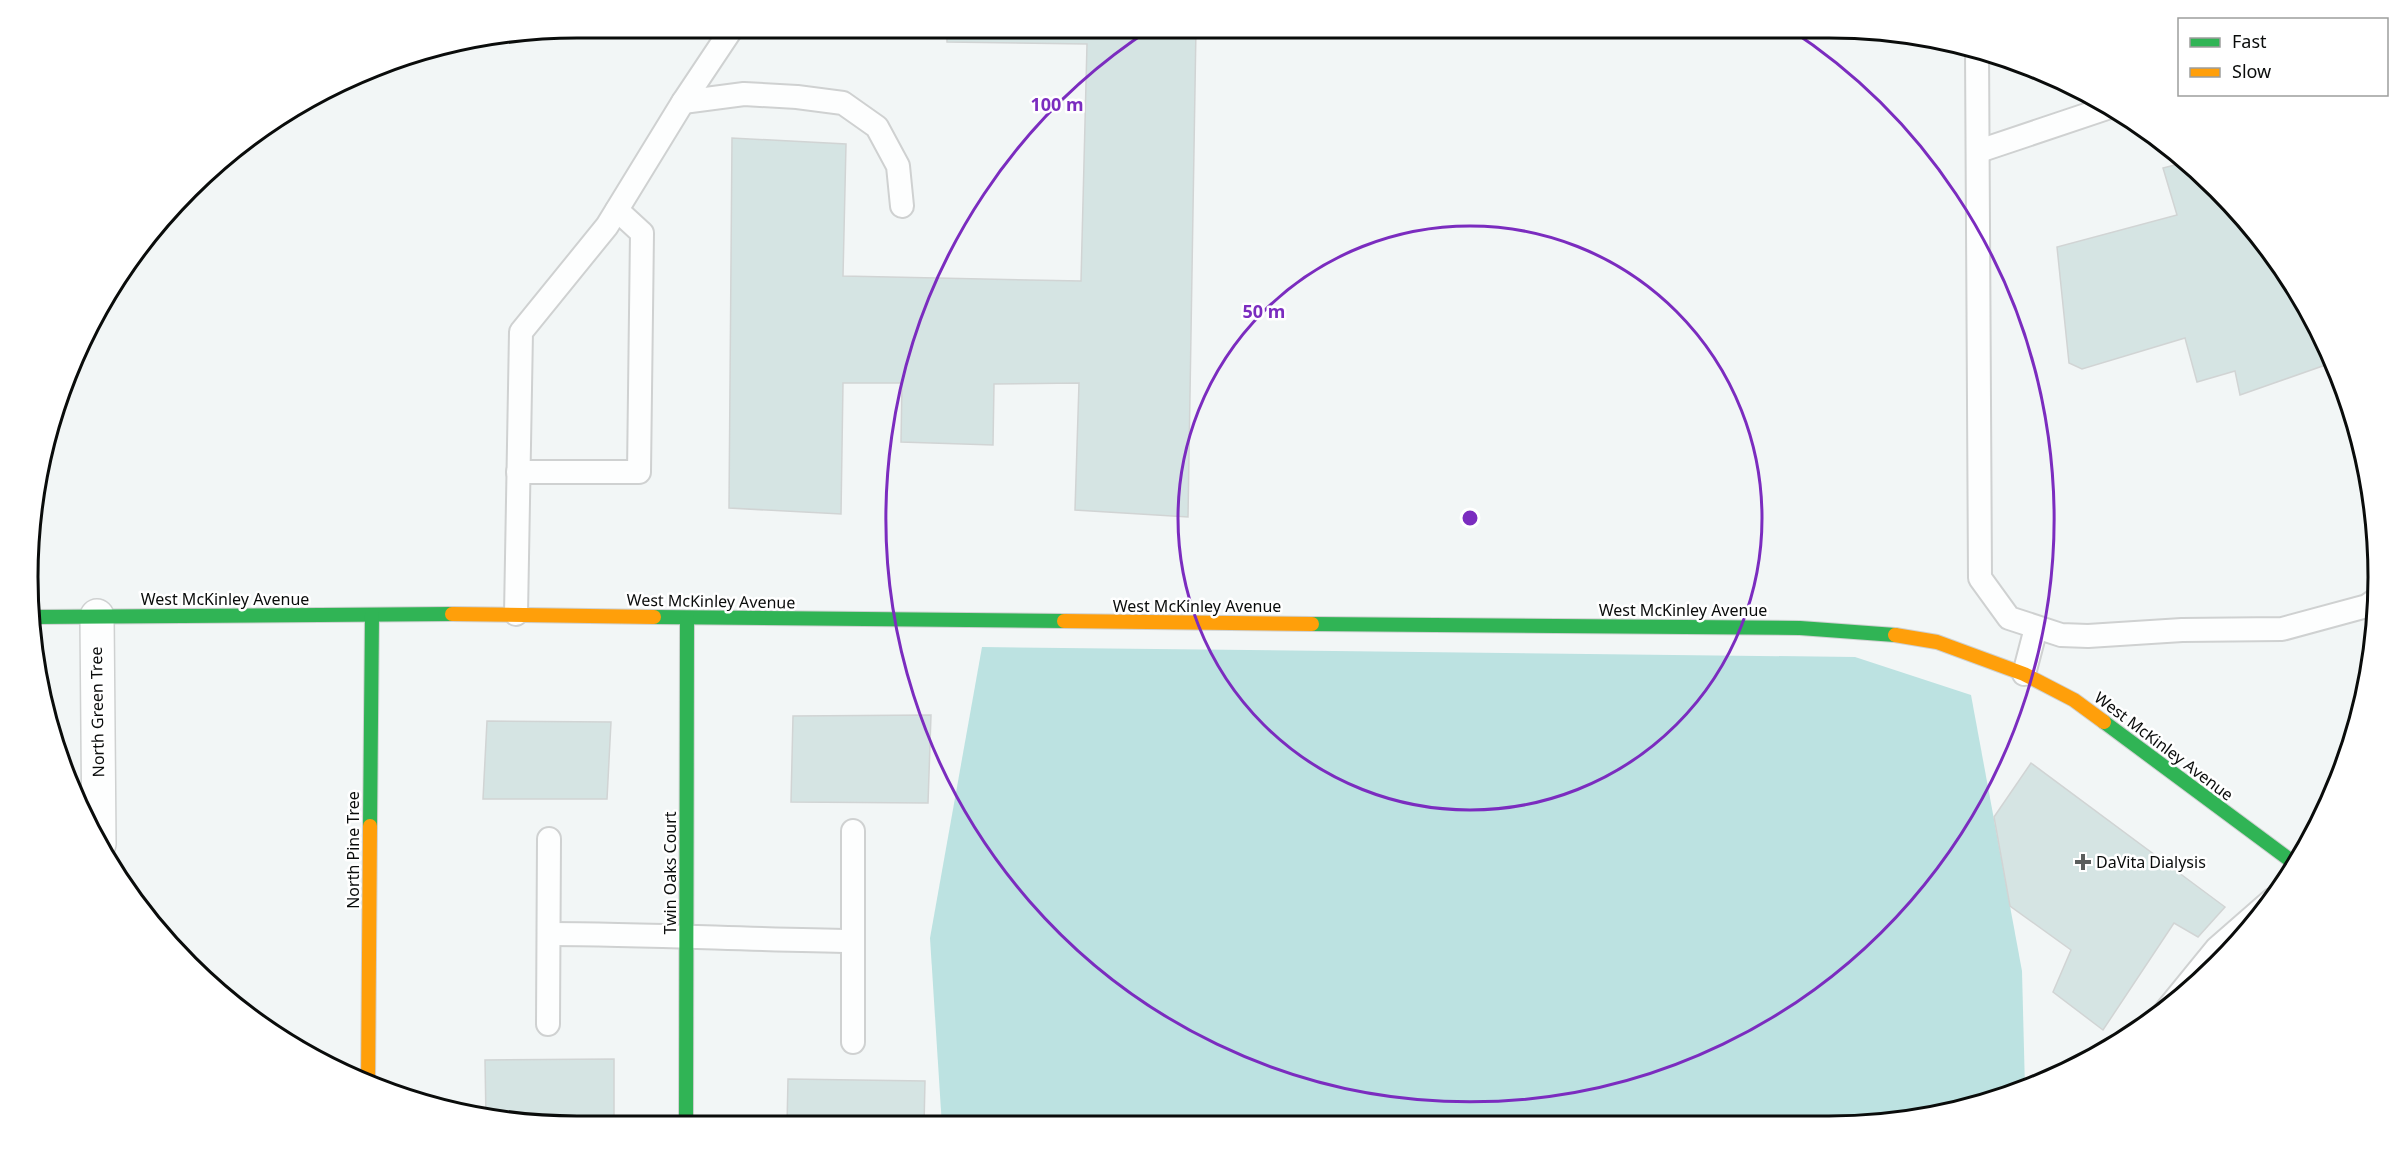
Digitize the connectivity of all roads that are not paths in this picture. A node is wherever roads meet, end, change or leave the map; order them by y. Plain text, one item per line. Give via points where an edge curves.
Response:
1 (726, 38) edge
2 (1977, 58) edge
3 (683, 102) junction
4 (2100, 110) edge
5 (1979, 151) junction
6 (902, 206) dead end
7 (617, 210) junction
8 (518, 472) junction
9 (2367, 606) edge
10 (516, 614) junction
11 (372, 615) junction
12 (97, 616) junction
13 (39, 617) edge
14 (687, 618) junction
15 (2036, 628) junction
16 (2024, 674) junction
17 (99, 827) edge
18 (853, 831) dead end
19 (549, 839) dead end
20 (2289, 859) edge
21 (2237, 931) edge
22 (549, 934) junction
23 (687, 938) junction
24 (853, 941) junction
25 (2204, 964) edge
26 (548, 1024) dead end
27 (853, 1042) dead end
28 (368, 1074) edge
29 (686, 1116) edge

1 - 3 lane
2 - 5 lane
3 - 6 lane via 744,94 843,103 878,126 898,166
3 - 7 lane
4 - 5 lane
5 - 15 lane via 1980,578 2009,618
7 - 8 lane via 521,332
7 - 8 lane via 642,233 639,472
8 - 10 lane
9 - 15 lane via 2282,629 2088,636 2061,635
10 - 11 street, West McKinley Avenue
10 - 14 street, West McKinley Avenue
11 - 12 street, West McKinley Avenue
11 - 28 street, North Pine Tree
12 - 13 street, West McKinley Avenue
12 - 17 street, North Green Tree
14 - 16 street, West McKinley Avenue via 1800,628 1889,634 1937,642
14 - 23 street, Twin Oaks Court
15 - 16 lane
16 - 20 street, West McKinley Avenue via 2074,700
18 - 24 lane
19 - 22 lane
21 - 25 lane
22 - 23 lane
22 - 26 lane
23 - 24 lane
23 - 29 street, Twin Oaks Court
24 - 27 lane

